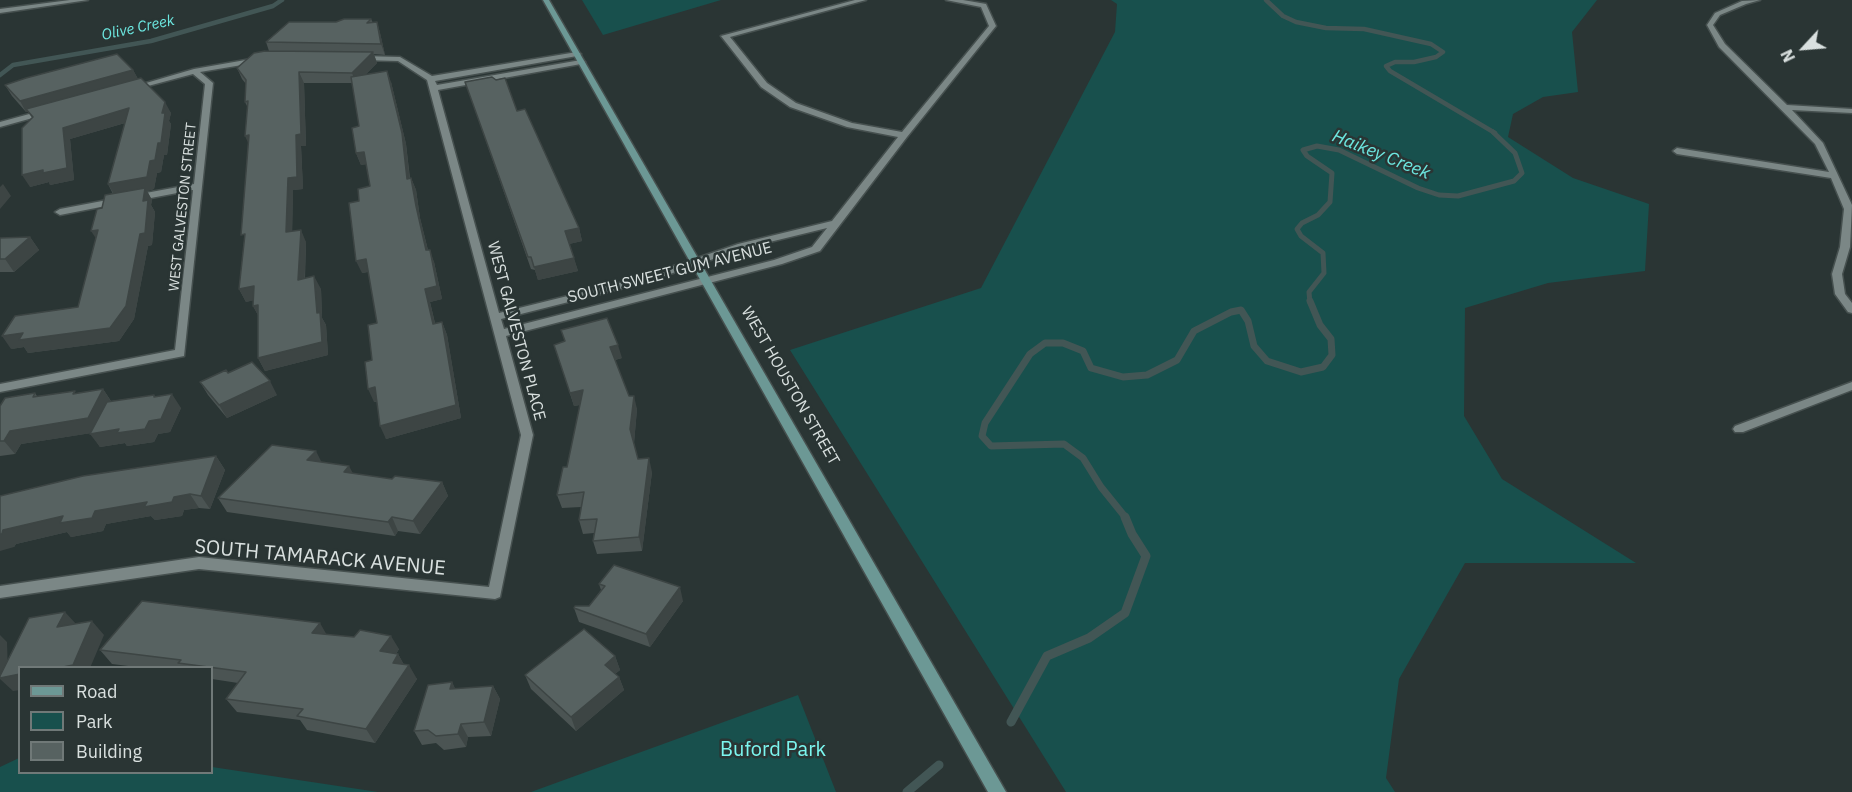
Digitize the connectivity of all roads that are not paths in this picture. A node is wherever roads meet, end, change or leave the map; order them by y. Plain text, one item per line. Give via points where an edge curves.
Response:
1 (85, 0) edge
2 (546, 0) edge
3 (863, 0) edge
4 (949, 0) edge
5 (1757, 0) edge
6 (0, 11) edge
7 (269, 57) edge
8 (352, 58) edge
9 (579, 58) junction
10 (194, 71) junction
11 (433, 84) junction
12 (125, 90) edge
13 (1785, 107) junction
14 (57, 109) edge
15 (1852, 111) edge
16 (0, 125) edge
17 (904, 135) junction
18 (1677, 150) dead end
19 (1835, 176) junction
20 (198, 186) junction
21 (60, 212) dead end
22 (837, 223) junction
23 (696, 262) junction
24 (707, 280) junction
25 (1852, 310) edge
26 (495, 317) junction
27 (499, 334) junction
28 (1852, 387) edge
29 (0, 388) edge
30 (1739, 429) dead end
31 (0, 592) edge
32 (495, 593) joint
33 (998, 792) edge

1 - 6 street
2 - 9 main road, WEST HOUSTON STREET
3 - 17 street via 725,36 764,86 793,105 850,125
4 - 17 street, SOUTH SWEET GUM AVENUE via 984,5 993,26
5 - 13 street via 1717,14 1710,25 1722,45
7 - 10 street
8 - 11 street via 400,59
9 - 11 street
9 - 23 main road, WEST HOUSTON STREET
10 - 12 street
10 - 20 street, WEST GALVESTON STREET via 209,84
11 - 26 street, WEST GALVESTON PLACE
13 - 15 street
13 - 19 street via 1819,143
14 - 16 street
17 - 22 street, SOUTH SWEET GUM AVENUE
18 - 19 street
19 - 25 street via 1849,209 1837,274 1840,294
20 - 21 street
20 - 29 street, WEST GALVESTON STREET via 180,353
22 - 23 street, SOUTH SWEET GUM AVENUE via 742,246
22 - 24 street, SOUTH SWEET GUM AVENUE via 816,249
23 - 24 main road, WEST HOUSTON STREET
23 - 26 street, SOUTH SWEET GUM AVENUE via 640,281
24 - 27 street, SOUTH SWEET GUM AVENUE
24 - 33 main road, WEST HOUSTON STREET
26 - 27 street, WEST GALVESTON PLACE
27 - 32 street, WEST GALVESTON PLACE via 527,435
28 - 30 street
31 - 32 street, SOUTH TAMARACK AVENUE via 198,563

